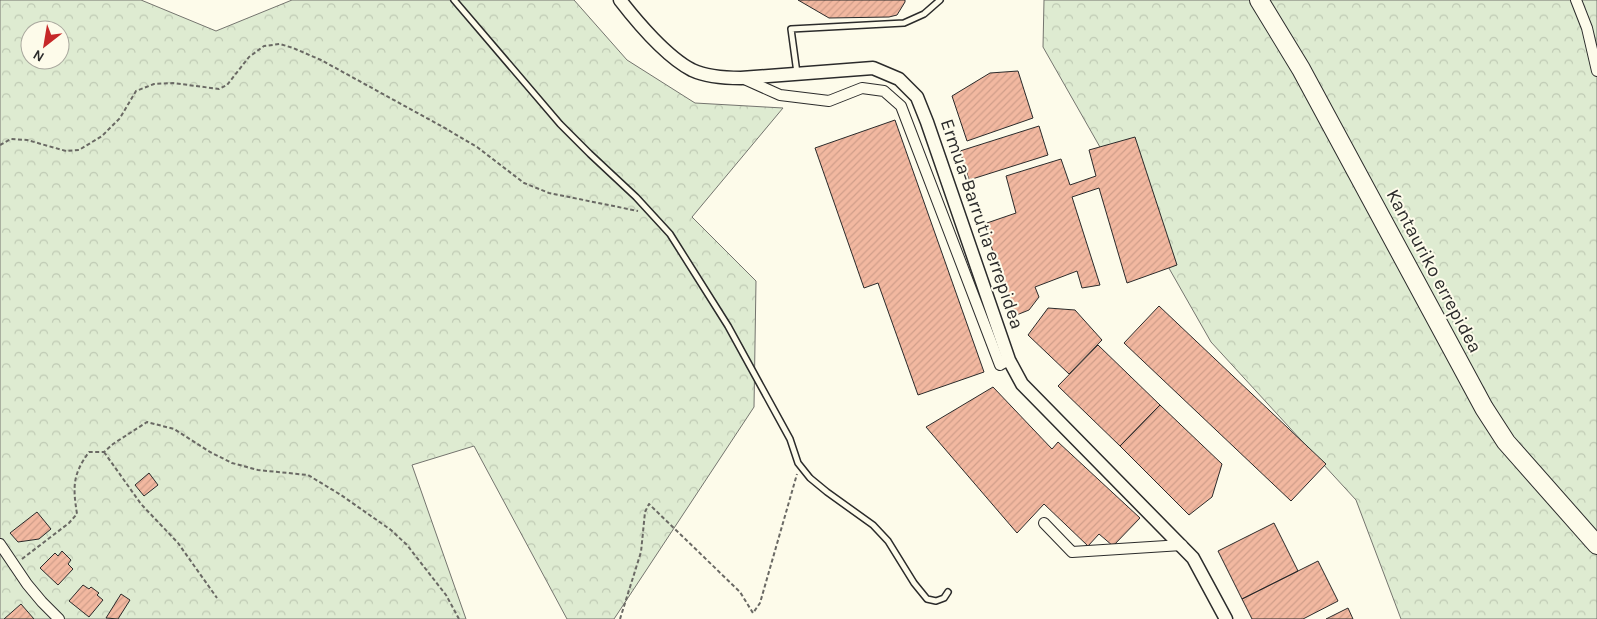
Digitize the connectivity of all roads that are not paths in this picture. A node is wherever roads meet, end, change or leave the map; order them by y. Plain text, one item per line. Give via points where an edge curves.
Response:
1 (454, 0) edge
2 (620, 0) edge
3 (940, 0) edge
4 (1259, 0) edge
5 (1576, 0) edge
6 (1597, 71) edge
7 (797, 74) junction
8 (741, 78) junction
9 (1009, 360) junction
10 (1044, 523) dead end
11 (0, 544) edge
12 (1182, 545) junction
13 (1597, 545) edge
14 (948, 592) dead end
15 (60, 619) edge
16 (1226, 619) edge

1 - 14 lane via 560,124 670,234 728,326 790,438 798,463 810,478 888,540 927,599 936,601
2 - 8 street, Ermua-Barrutia errepidea via 633,17 692,70 720,78
3 - 7 lane via 924,14 904,23 791,29
4 - 13 highway, Kantauriko errepidea via 1301,69 1484,408 1506,442
5 - 6 street via 1587,28
7 - 8 street, Ermua-Barrutia errepidea
7 - 9 street, Ermua-Barrutia errepidea via 873,68 899,80 917,97
8 - 9 street via 780,95 829,101 862,88 884,91 901,106 1000,365
9 - 12 street, Ermua-Barrutia errepidea via 1022,384
10 - 12 street via 1072,552
11 - 15 street via 26,584
12 - 16 street, Ermua-Barrutia errepidea via 1193,558

